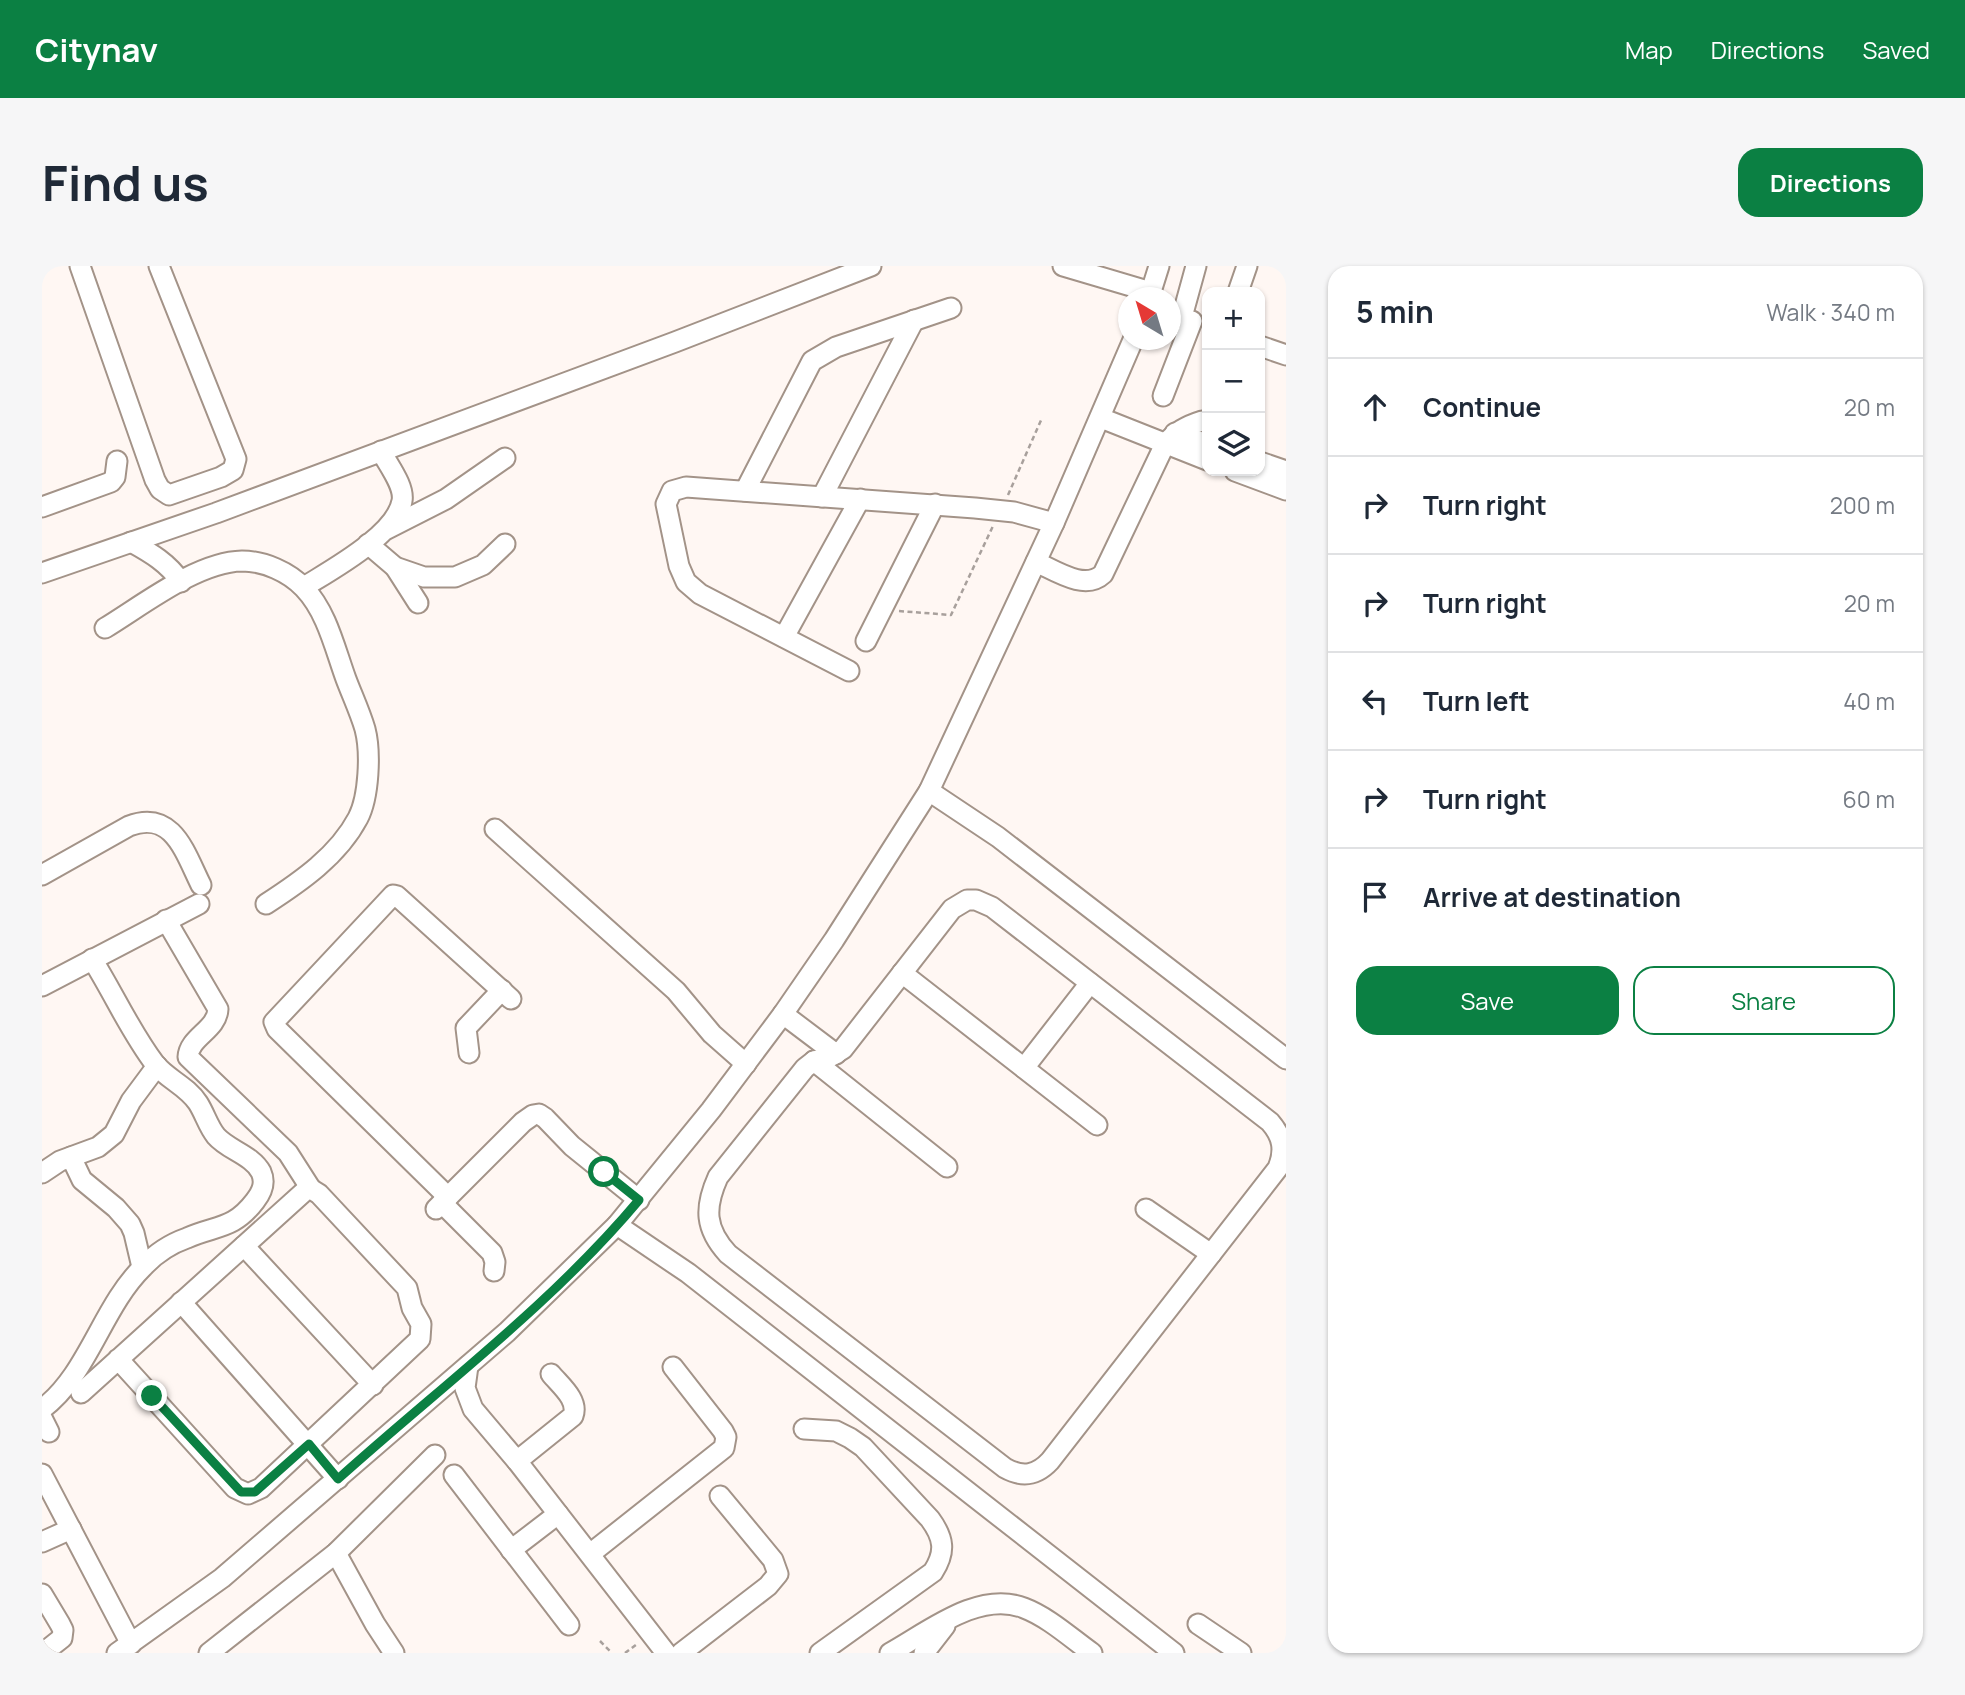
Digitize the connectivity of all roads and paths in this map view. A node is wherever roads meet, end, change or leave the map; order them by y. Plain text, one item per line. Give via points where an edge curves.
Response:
1 (80, 266) edge
2 (159, 266) edge
3 (871, 266) edge
4 (1063, 266) edge
5 (1159, 266) edge
6 (1196, 266) edge
7 (1247, 266) edge
8 (1126, 287) edge
9 (1152, 287) edge
10 (1240, 287) edge
11 (951, 308) dead end
12 (1188, 319) edge
13 (914, 320) junction
14 (1265, 347) edge
15 (1129, 350) edge
16 (1286, 355) edge
17 (1163, 396) dead end
18 (1042, 418) dead end
19 (1101, 418) junction
20 (1202, 421) dead end
21 (1170, 439) junction
22 (1202, 443) edge
23 (381, 451) junction
24 (1202, 457) edge
25 (505, 458) dead end
26 (117, 461) dead end
27 (1265, 464) edge
28 (1286, 471) edge
29 (1248, 476) edge
30 (206, 482) junction
31 (1286, 490) edge
32 (745, 491) junction
33 (822, 497) junction
34 (860, 499) junction
35 (935, 504) junction
36 (42, 507) edge
37 (1001, 511) junction
38 (216, 513) junction
39 (1054, 523) junction
40 (375, 538) junction
41 (131, 542) junction
42 (505, 544) dead end
43 (1036, 562) junction
44 (396, 567) junction
45 (42, 573) edge
46 (181, 582) junction
47 (304, 587) junction
48 (418, 603) dead end
49 (881, 610) junction
50 (105, 628) dead end
51 (784, 638) junction
52 (866, 641) dead end
53 (849, 671) dead end
54 (929, 791) junction
55 (495, 829) dead end
56 (42, 875) edge
57 (265, 904) dead end
58 (166, 920) junction
59 (92, 959) junction
60 (902, 973) junction
61 (1090, 983) junction
62 (42, 986) edge
63 (783, 1014) junction
64 (475, 1047) dead end
65 (836, 1054) junction
66 (1286, 1059) edge
67 (814, 1061) junction
68 (746, 1064) junction
69 (158, 1066) junction
70 (1024, 1068) junction
71 (1097, 1125) dead end
72 (71, 1157) junction
73 (947, 1167) dead end
74 (42, 1173) edge
75 (311, 1189) junction
76 (639, 1200) junction
77 (442, 1203) junction
78 (1146, 1209) dead end
79 (617, 1226) junction
80 (244, 1246) junction
81 (1211, 1254) junction
82 (142, 1267) junction
83 (494, 1271) dead end
84 (181, 1302) junction
85 (118, 1359) junction
86 (468, 1366) junction
87 (673, 1367) dead end
88 (551, 1374) dead end
89 (373, 1385) junction
90 (80, 1393) dead end
91 (428, 1400) junction
92 (42, 1409) edge
93 (473, 1409) junction
94 (804, 1429) dead end
95 (309, 1444) junction
96 (435, 1455) dead end
97 (517, 1461) junction
98 (42, 1474) edge
99 (454, 1475) dead end
100 (338, 1479) junction
101 (720, 1496) dead end
102 (558, 1514) junction
103 (71, 1529) junction
104 (42, 1542) edge
105 (511, 1550) junction
106 (336, 1553) junction
107 (590, 1554) junction
108 (42, 1594) edge
109 (951, 1619) junction
110 (1198, 1624) dead end
111 (569, 1625) dead end
112 (600, 1642) dead end
113 (1219, 1647) edge
114 (124, 1648) edge
115 (211, 1652) edge
116 (43, 1653) edge
117 (394, 1653) edge
118 (612, 1653) edge
119 (666, 1653) edge
120 (681, 1653) edge
121 (820, 1653) edge
122 (890, 1653) edge
123 (924, 1653) edge
124 (1092, 1653) edge
125 (1174, 1653) edge
126 (1241, 1653) edge

1 - 30 street via 157,485 169,495
2 - 30 street via 236,459 233,470
3 - 23 street
4 - 8 street
5 - 9 street
6 - 12 street
7 - 10 street
11 - 13 street
12 - 17 street
13 - 32 street via 836,347 813,361
13 - 33 street
14 - 16 street
15 - 19 street
18 - 37 path
19 - 21 street
19 - 39 street
20 - 21 street
21 - 22 street
21 - 24 street
21 - 43 street via 1103,574 1088,582
23 - 38 street
23 - 40 street via 402,501 395,518
25 - 40 street via 446,499
26 - 36 street via 111,482
27 - 28 street
29 - 31 street
30 - 38 street
32 - 33 street
32 - 51 street via 686,487 673,491 666,504 679,566 685,582 699,594
33 - 34 street
34 - 35 street
34 - 51 street
35 - 37 street
35 - 49 street
37 - 39 street
37 - 49 path via 951,615
38 - 41 street
39 - 43 street
40 - 44 street
40 - 47 street
41 - 45 street
41 - 46 street via 163,561
42 - 44 street via 483,565 455,577 424,577
43 - 54 street
44 - 48 street
46 - 47 street via 224,562 246,561 277,569
46 - 50 street
47 - 57 street via 326,624 365,731 368,774 359,817 333,851 301,881
49 - 52 street
51 - 53 street
54 - 63 street
54 - 66 street via 998,837
55 - 68 street via 676,991 719,1041
56 - 58 street via 129,826 140,822 163,825 173,832 200,894
58 - 59 street
58 - 75 street via 218,1009 215,1021 191,1047 188,1057 288,1153
59 - 62 street
59 - 69 street
60 - 61 street via 952,909 976,900 992,907
60 - 65 street
60 - 70 street
61 - 70 street
61 - 81 street via 1270,1122 1282,1139 1278,1168
63 - 65 street
63 - 68 street
64 - 77 street via 468,1025 506,995 393,895 274,1022
65 - 67 street
67 - 73 street
67 - 81 street via 718,1178 708,1209 717,1242 1014,1473 1034,1473 1050,1461
68 - 76 street
69 - 72 street via 131,1101 114,1134 89,1152
69 - 82 street via 191,1095 217,1137 258,1167 264,1185 237,1220 173,1244
70 - 71 street
72 - 74 street
72 - 82 street via 82,1180 130,1224
75 - 80 street
75 - 89 street via 407,1288 421,1324 415,1345
76 - 77 street via 539,1114 523,1122
76 - 79 street
77 - 83 street via 492,1253
78 - 81 street
79 - 86 street
79 - 125 street via 688,1273
80 - 84 street
80 - 89 street
82 - 92 street via 66,1386
84 - 85 street
84 - 95 street
85 - 90 street
85 - 95 street via 241,1492 255,1492
86 - 91 street
86 - 93 street via 464,1388
87 - 107 street via 723,1432 724,1448
88 - 97 street via 573,1401 575,1411
89 - 95 street
91 - 93 street via 452,1400
91 - 100 street
93 - 97 street
94 - 121 street via 835,1432 863,1447 930,1519 943,1545 933,1572
95 - 100 street
96 - 106 street
97 - 102 street
98 - 103 street
99 - 105 street
100 - 114 street via 222,1578
101 - 120 street via 773,1560 778,1574
102 - 105 street
102 - 107 street
103 - 104 street
103 - 114 street
105 - 111 street
106 - 115 street
106 - 117 street
107 - 119 street
108 - 116 street via 63,1630 62,1638
109 - 122 street
109 - 123 street
109 - 124 street via 971,1608 1008,1603 1026,1608
110 - 113 street
112 - 118 path
113 - 126 street

